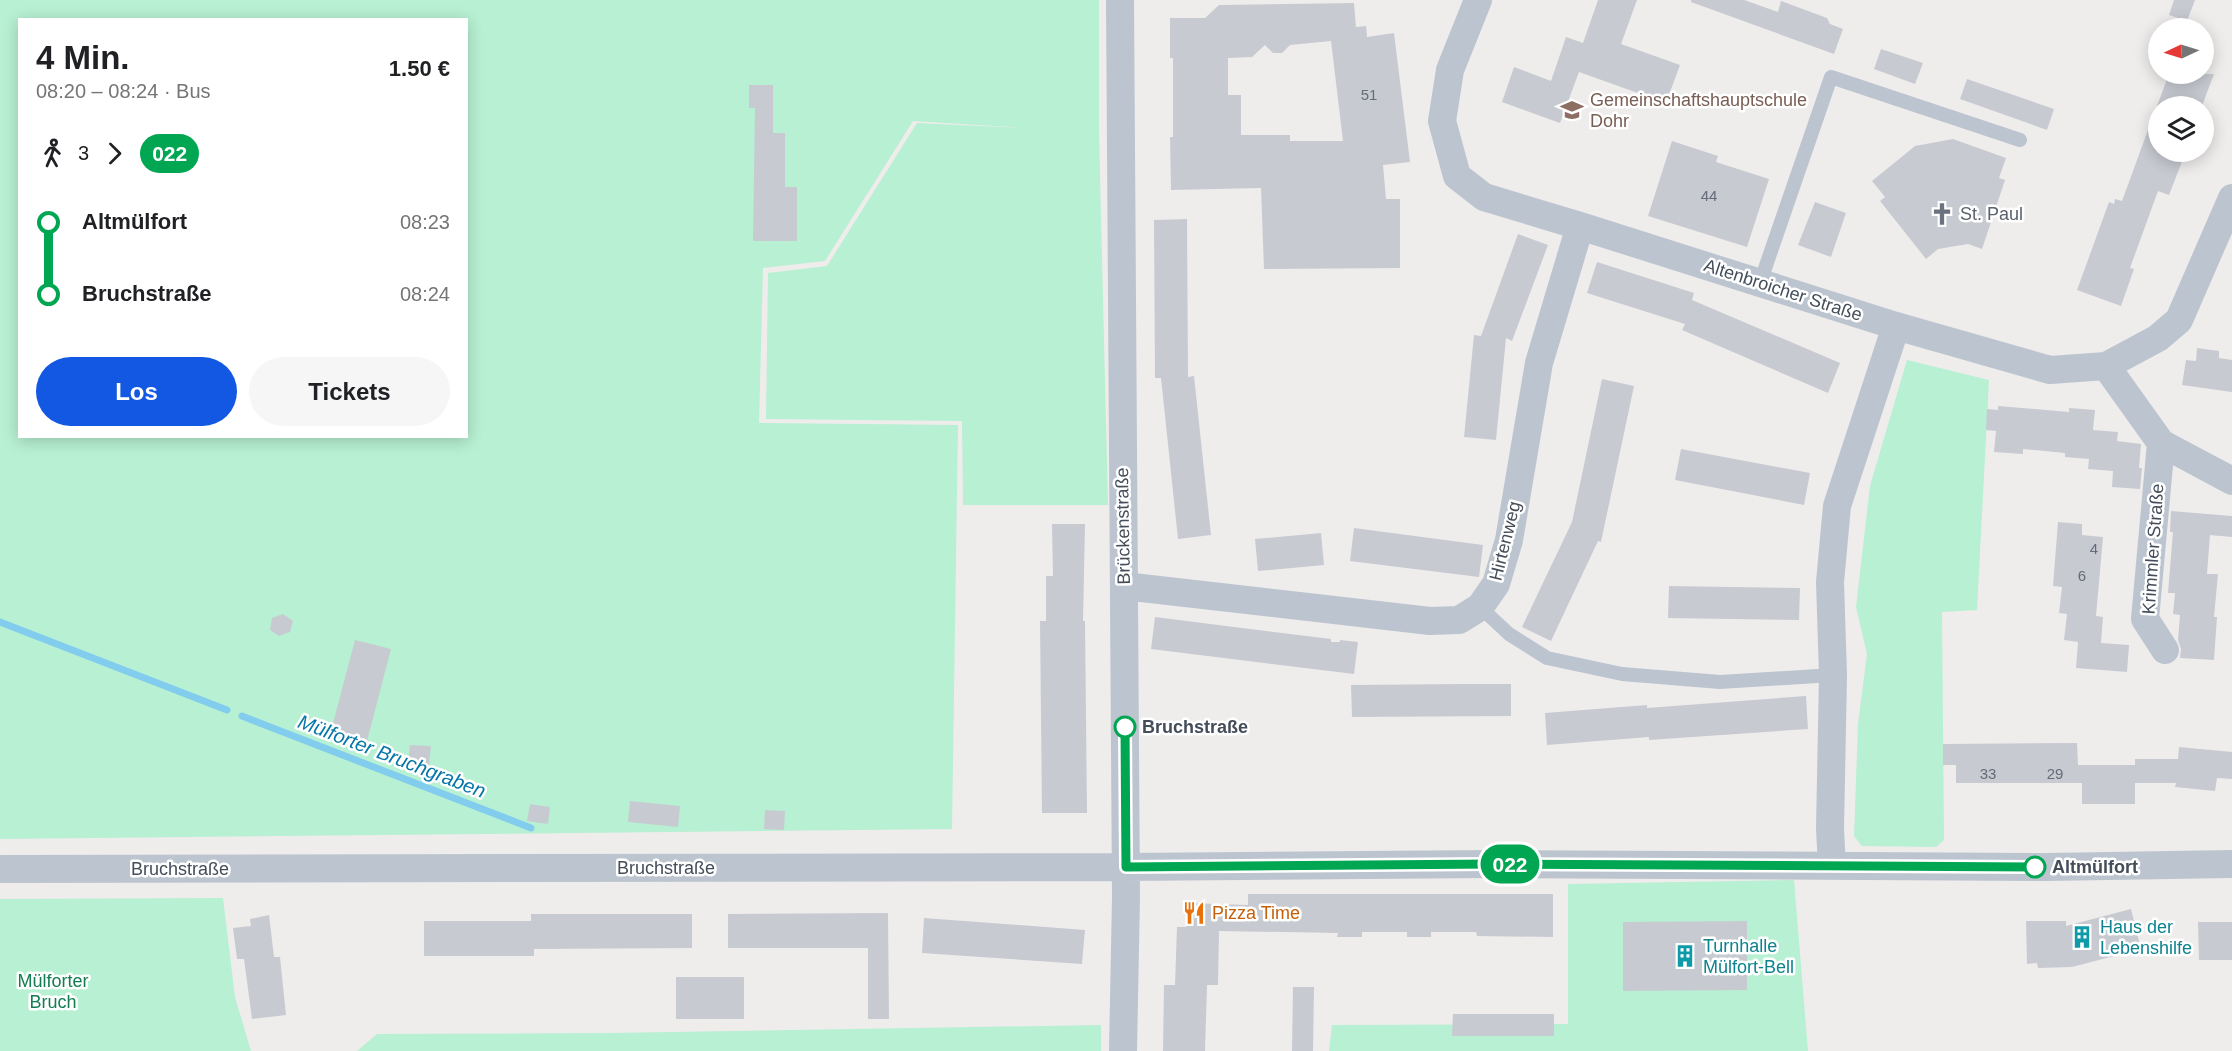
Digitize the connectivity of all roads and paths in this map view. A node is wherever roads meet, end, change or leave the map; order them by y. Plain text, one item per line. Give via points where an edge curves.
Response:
1 (1120, 0) edge
2 (1478, 0) edge
3 (2020, 140) dead end
4 (2229, 212) edge
5 (1580, 225) junction
6 (1761, 283) junction
7 (1896, 326) junction
8 (2106, 366) junction
9 (2161, 443) junction
10 (2232, 481) edge
11 (1124, 586) junction
12 (1480, 607) junction
13 (2165, 650) dead end
14 (1833, 675) junction
15 (2232, 864) edge
16 (1832, 866) junction
17 (1126, 867) junction
18 (0, 869) edge
19 (1123, 1051) edge

1 - 11 street, Brückenstraße
2 - 5 street, Altenbroicher Straße via 1450,70 1442,121 1456,176 1484,197
3 - 6 lane via 1832,77
4 - 8 street, Altenbroicher Straße via 2179,320 2158,338
5 - 6 street, Altenbroicher Straße
5 - 12 street, Hirtenweg via 1539,363 1509,540 1496,584
6 - 7 street, Altenbroicher Straße
7 - 8 street, Altenbroicher Straße via 2050,370
7 - 14 street via 1837,506 1830,582
8 - 9 street
9 - 10 street
9 - 13 street, Krimmler Straße via 2145,619
11 - 12 street, Hirtenweg via 1430,621 1459,620
11 - 17 street, Brückenstraße
12 - 14 lane via 1509,634 1547,658 1622,674 1720,682
14 - 16 street
15 - 16 street, Bruchstraße
16 - 17 street, Bruchstraße
17 - 18 street, Bruchstraße
17 - 19 street, Brückenstraße

